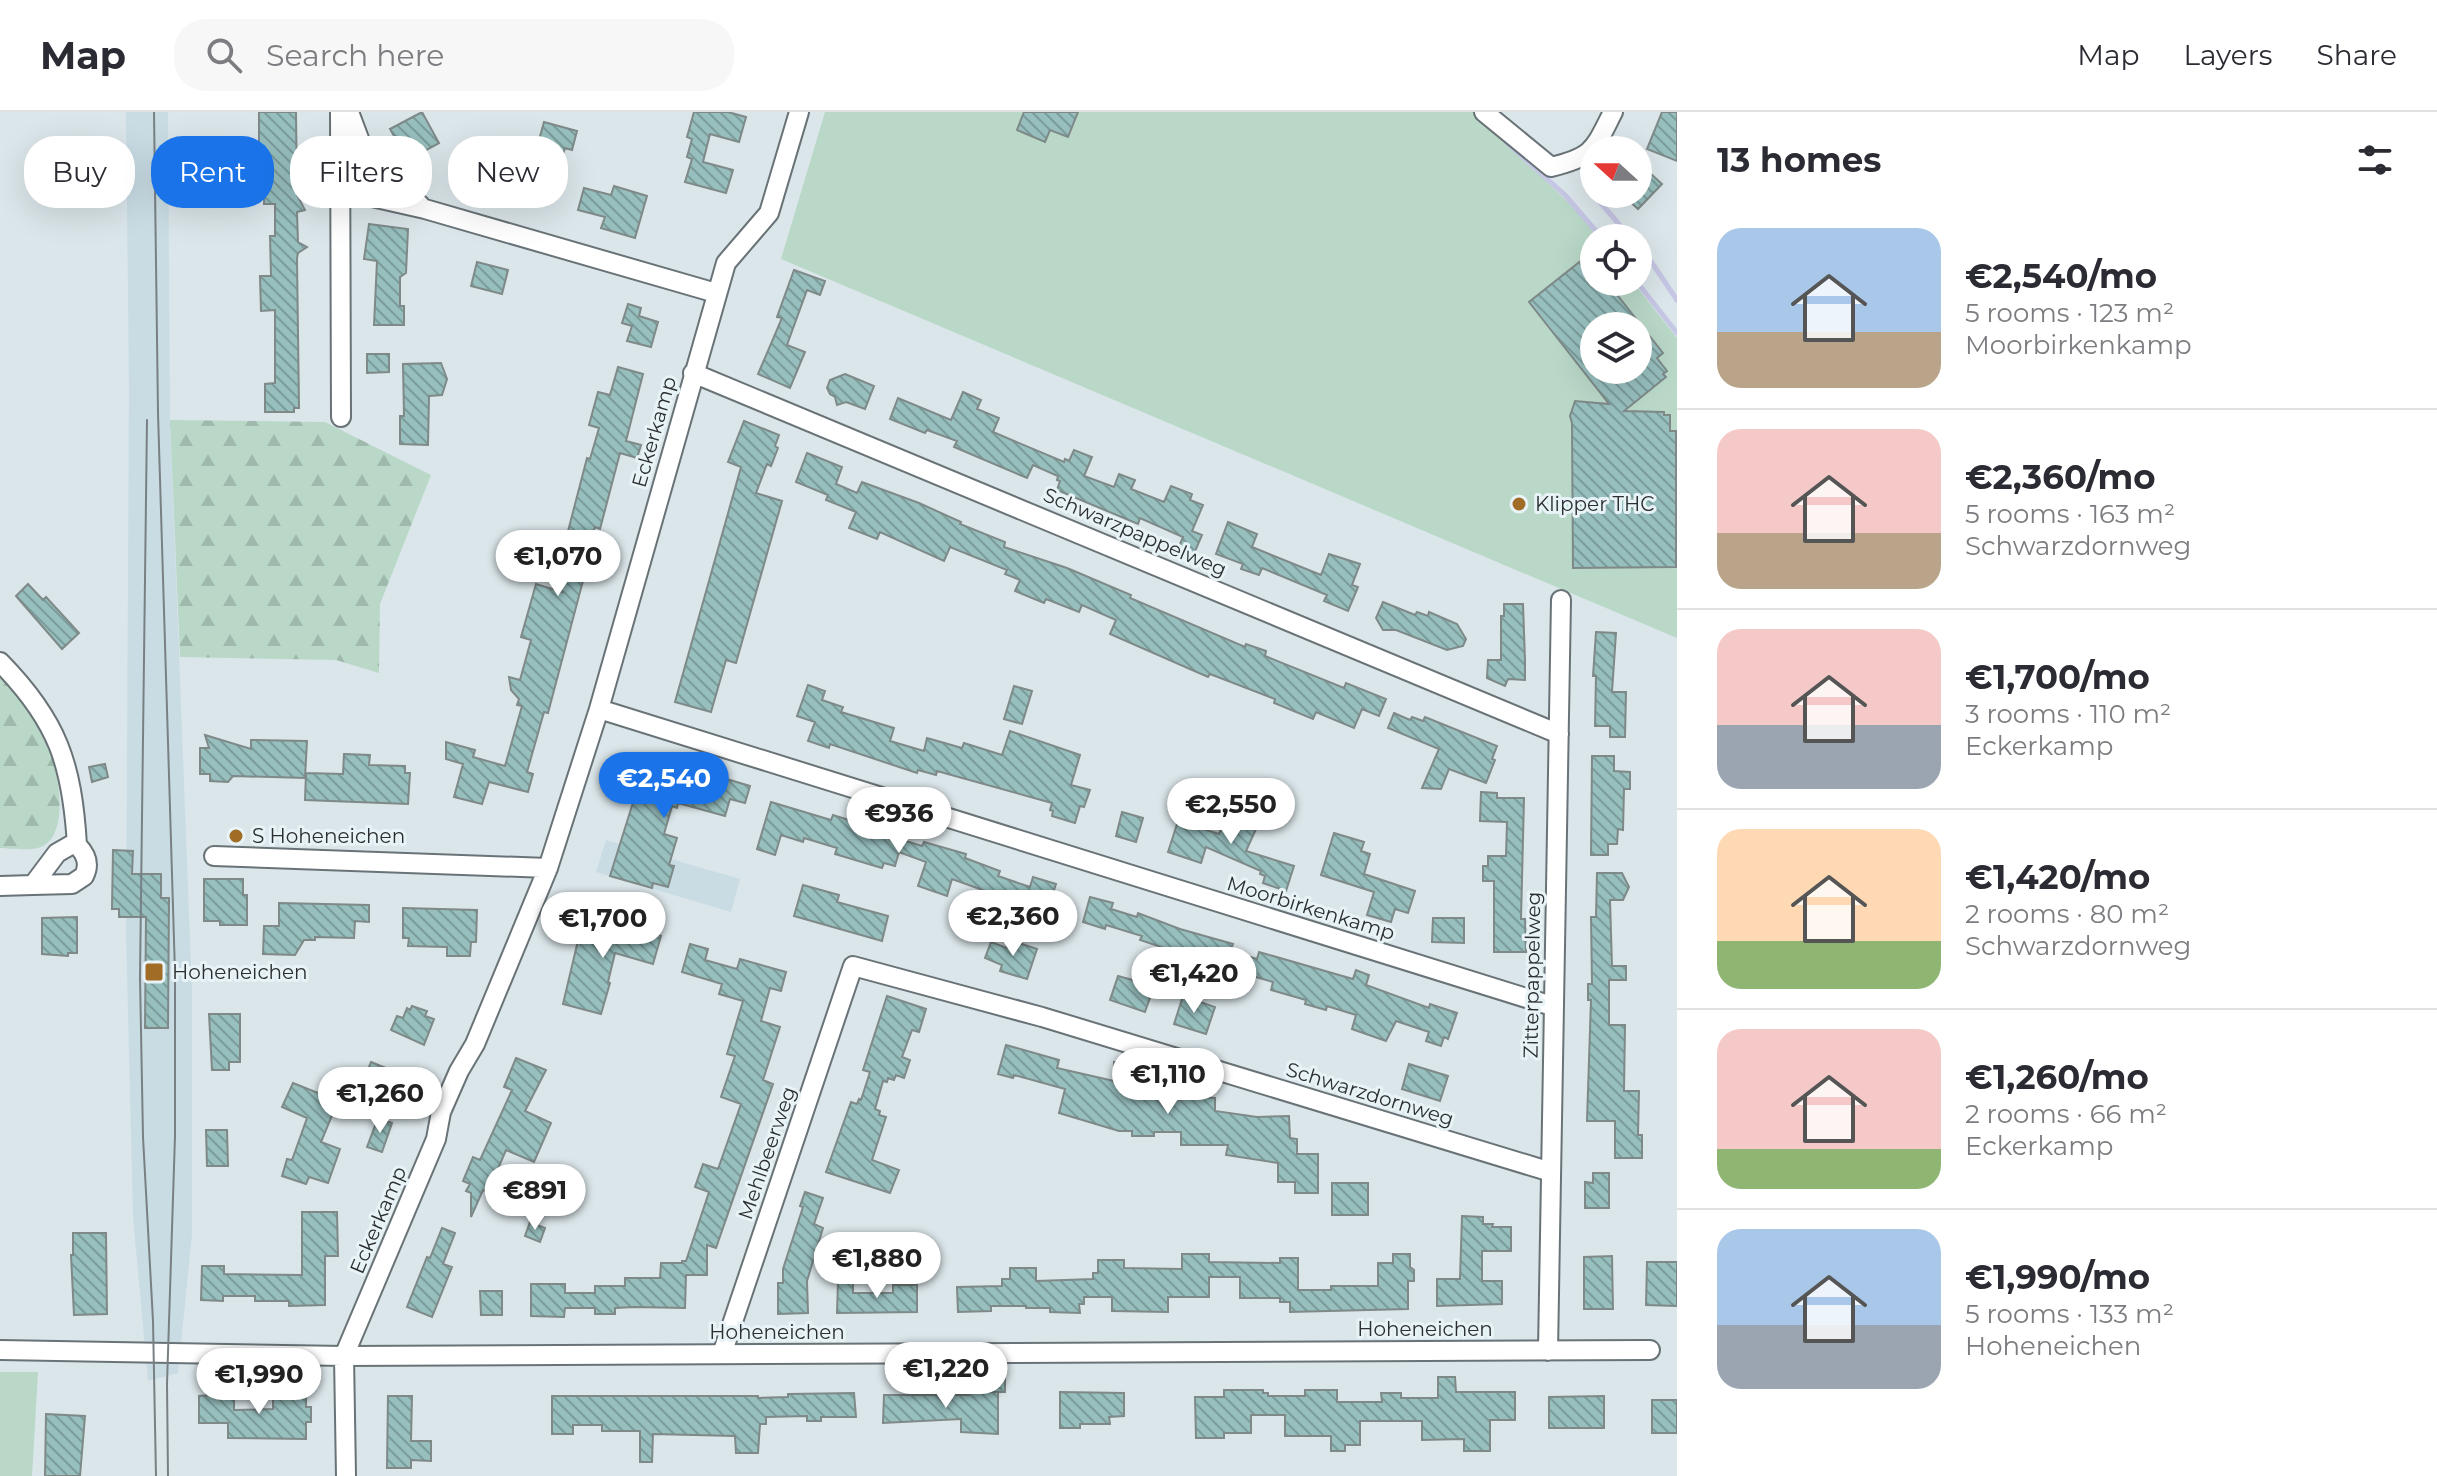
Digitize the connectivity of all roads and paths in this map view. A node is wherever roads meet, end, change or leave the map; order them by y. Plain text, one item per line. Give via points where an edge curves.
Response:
1 (340, 112) edge
2 (349, 112) edge
3 (799, 112) edge
4 (1484, 112) edge
5 (1613, 112) edge
6 (340, 136) edge
7 (341, 208) edge
8 (421, 208) edge
9 (425, 209) junction
10 (716, 293) junction
11 (693, 373) junction
12 (341, 417) dead end
13 (1561, 600) dead end
14 (0, 662) edge
15 (599, 709) junction
16 (1559, 734) junction
17 (77, 845) junction
18 (214, 856) dead end
19 (548, 868) junction
20 (33, 885) junction
21 (0, 886) edge
22 (853, 966) joint
23 (1552, 1006) junction
24 (1551, 1172) junction
25 (0, 1350) edge
26 (1650, 1350) dead end
27 (1548, 1351) junction
28 (722, 1354) junction
29 (344, 1356) junction
30 (346, 1476) edge

1 - 6 street
2 - 9 street via 361,144 393,183
3 - 10 street, Eckerkamp via 769,213 726,263
4 - 5 street via 1551,167 1578,160 1596,145
7 - 12 street
8 - 9 street
9 - 10 street
10 - 11 street, Eckerkamp
11 - 15 street, Eckerkamp
11 - 16 street, Schwarzpappelweg
13 - 16 street, Zitterpappelweg
14 - 17 street via 29,692 63,752 74,798
15 - 19 street, Eckerkamp
15 - 23 street, Moorbirkenkamp
16 - 23 street, Zitterpappelweg
17 - 20 street via 61,849
17 - 20 street via 87,860 84,876 72,884
18 - 19 street
19 - 29 street, Eckerkamp via 441,1112 436,1139
20 - 21 street
22 - 24 street, Schwarzdornweg via 1057,1021
22 - 28 street, Mehlbeerweg
23 - 24 street, Zitterpappelweg
24 - 27 street, Zitterpappelweg
25 - 29 street, Hoheneichen
26 - 27 street, Hoheneichen
27 - 28 street, Hoheneichen
28 - 29 street, Hoheneichen
29 - 30 street

